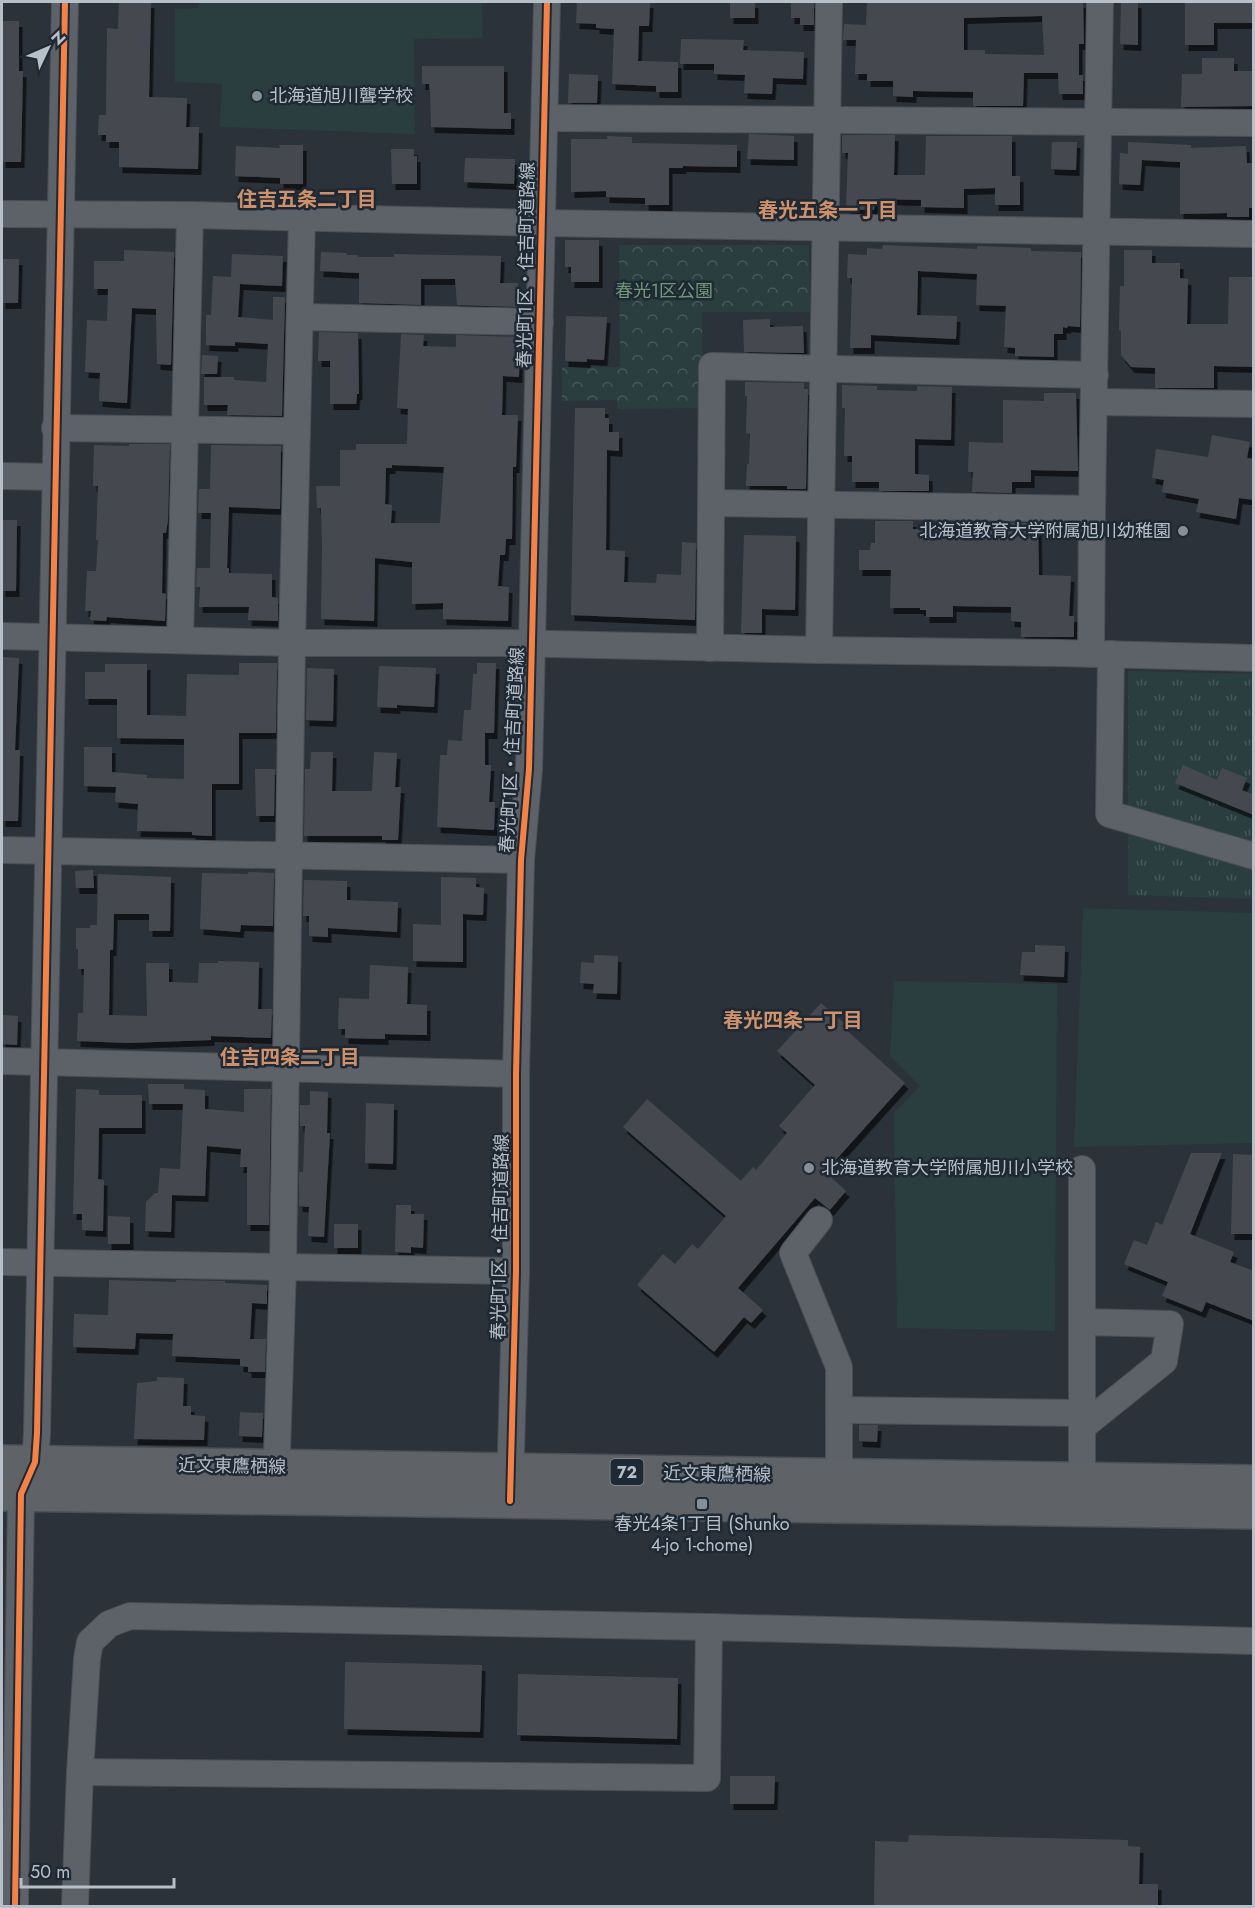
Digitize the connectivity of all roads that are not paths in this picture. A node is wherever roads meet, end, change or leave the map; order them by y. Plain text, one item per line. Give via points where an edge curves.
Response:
1 (65, 2) edge
2 (548, 2) edge
3 (829, 2) edge
4 (1100, 2) edge
5 (545, 118) junction
6 (826, 120) junction
7 (1097, 123) junction
8 (1254, 123) edge
9 (2, 214) edge
10 (60, 215) junction
11 (190, 215) junction
12 (302, 217) junction
13 (542, 223) junction
14 (824, 227) junction
15 (1096, 231) junction
16 (1254, 234) edge
17 (300, 317) junction
18 (540, 322) junction
19 (822, 368) junction
20 (1095, 375) junction
21 (1094, 402) junction
22 (1254, 404) edge
23 (55, 428) junction
24 (186, 431) junction
25 (297, 431) junction
26 (2, 476) edge
27 (55, 477) junction
28 (712, 503) junction
29 (821, 504) junction
30 (1092, 509) junction
31 (2, 636) edge
32 (53, 637) junction
33 (180, 640) junction
34 (292, 643) junction
35 (532, 644) junction
36 (710, 648) junction
37 (819, 650) junction
38 (1101, 654) junction
39 (1254, 658) edge
40 (2, 850) edge
41 (49, 851) junction
42 (290, 855) junction
43 (1254, 856) edge
44 (521, 860) junction
45 (2, 1061) edge
46 (44, 1061) junction
47 (285, 1067) junction
48 (516, 1074) junction
49 (1082, 1169) dead end
50 (819, 1220) dead end
51 (2, 1262) edge
52 (40, 1263) junction
53 (283, 1266) junction
54 (516, 1271) junction
55 (1082, 1322) junction
56 (839, 1410) junction
57 (1082, 1420) junction
58 (2, 1462) edge
59 (35, 1462) junction
60 (839, 1475) junction
61 (1082, 1480) junction
62 (1254, 1482) edge
63 (276, 1483) junction
64 (511, 1485) junction
65 (11, 1494) edge
66 (1254, 1512) edge
67 (710, 1627) junction
68 (1254, 1641) edge
69 (80, 1772) junction
70 (15, 1906) edge
71 (75, 1906) edge

1 - 10 street
2 - 5 street, 春光町1区・住吉町道路線
3 - 6 street
4 - 7 street
5 - 6 street
5 - 13 street, 春光町1区・住吉町道路線
6 - 7 street
6 - 14 street
7 - 8 street
7 - 15 street
9 - 10 street
10 - 11 street
10 - 23 street
11 - 12 street
11 - 24 street
12 - 13 street
12 - 17 street
13 - 14 street
13 - 18 street, 春光町1区・住吉町道路線
14 - 15 street
14 - 19 street
15 - 16 street
15 - 20 street
17 - 18 street
17 - 25 street
18 - 35 street, 春光町1区・住吉町道路線
19 - 20 street
19 - 28 street via 712,366
19 - 29 street
20 - 21 street
21 - 22 street
21 - 30 street
23 - 24 street
23 - 27 street
24 - 25 street
24 - 33 street
25 - 34 street
26 - 27 street
27 - 32 street
28 - 29 street
28 - 36 street
29 - 30 street
29 - 37 street
30 - 38 street
31 - 32 street
32 - 33 street
32 - 41 street
33 - 34 street
34 - 35 street
34 - 42 street
35 - 36 street
35 - 44 street, 春光町1区・住吉町道路線 via 529,769
36 - 37 street
37 - 38 street
38 - 39 street
38 - 43 street via 1109,814
40 - 41 street
41 - 42 street
41 - 46 street
42 - 44 street
42 - 47 street
44 - 48 street, 春光町1区・住吉町道路線
45 - 46 street
46 - 47 street
46 - 52 street
47 - 48 street
47 - 53 street
48 - 54 street, 春光町1区・住吉町道路線
49 - 55 street
50 - 56 street via 793,1253 839,1367
51 - 52 street
52 - 53 street
52 - 59 street
53 - 54 street
53 - 63 street
54 - 64 street, 春光町1区・住吉町道路線
55 - 57 street
55 - 57 street via 1170,1324 1164,1362
56 - 57 street
56 - 60 street
57 - 61 street
58 - 59 main road, 近文東鷹栖線 / 72
59 - 63 main road, 近文東鷹栖線 / 72
59 - 65 street
60 - 61 main road, 近文東鷹栖線 / 72
60 - 64 main road, 近文東鷹栖線 / 72
61 - 62 main road, 近文東鷹栖線 / 72
63 - 64 main road, 近文東鷹栖線 / 72
63 - 65 main road, 近文東鷹栖線 / 72
64 - 66 main road, 近文東鷹栖線 / 72
65 - 70 street
67 - 68 street
67 - 69 street via 130,1616 109,1624 90,1642
67 - 69 street via 707,1778
69 - 71 street

